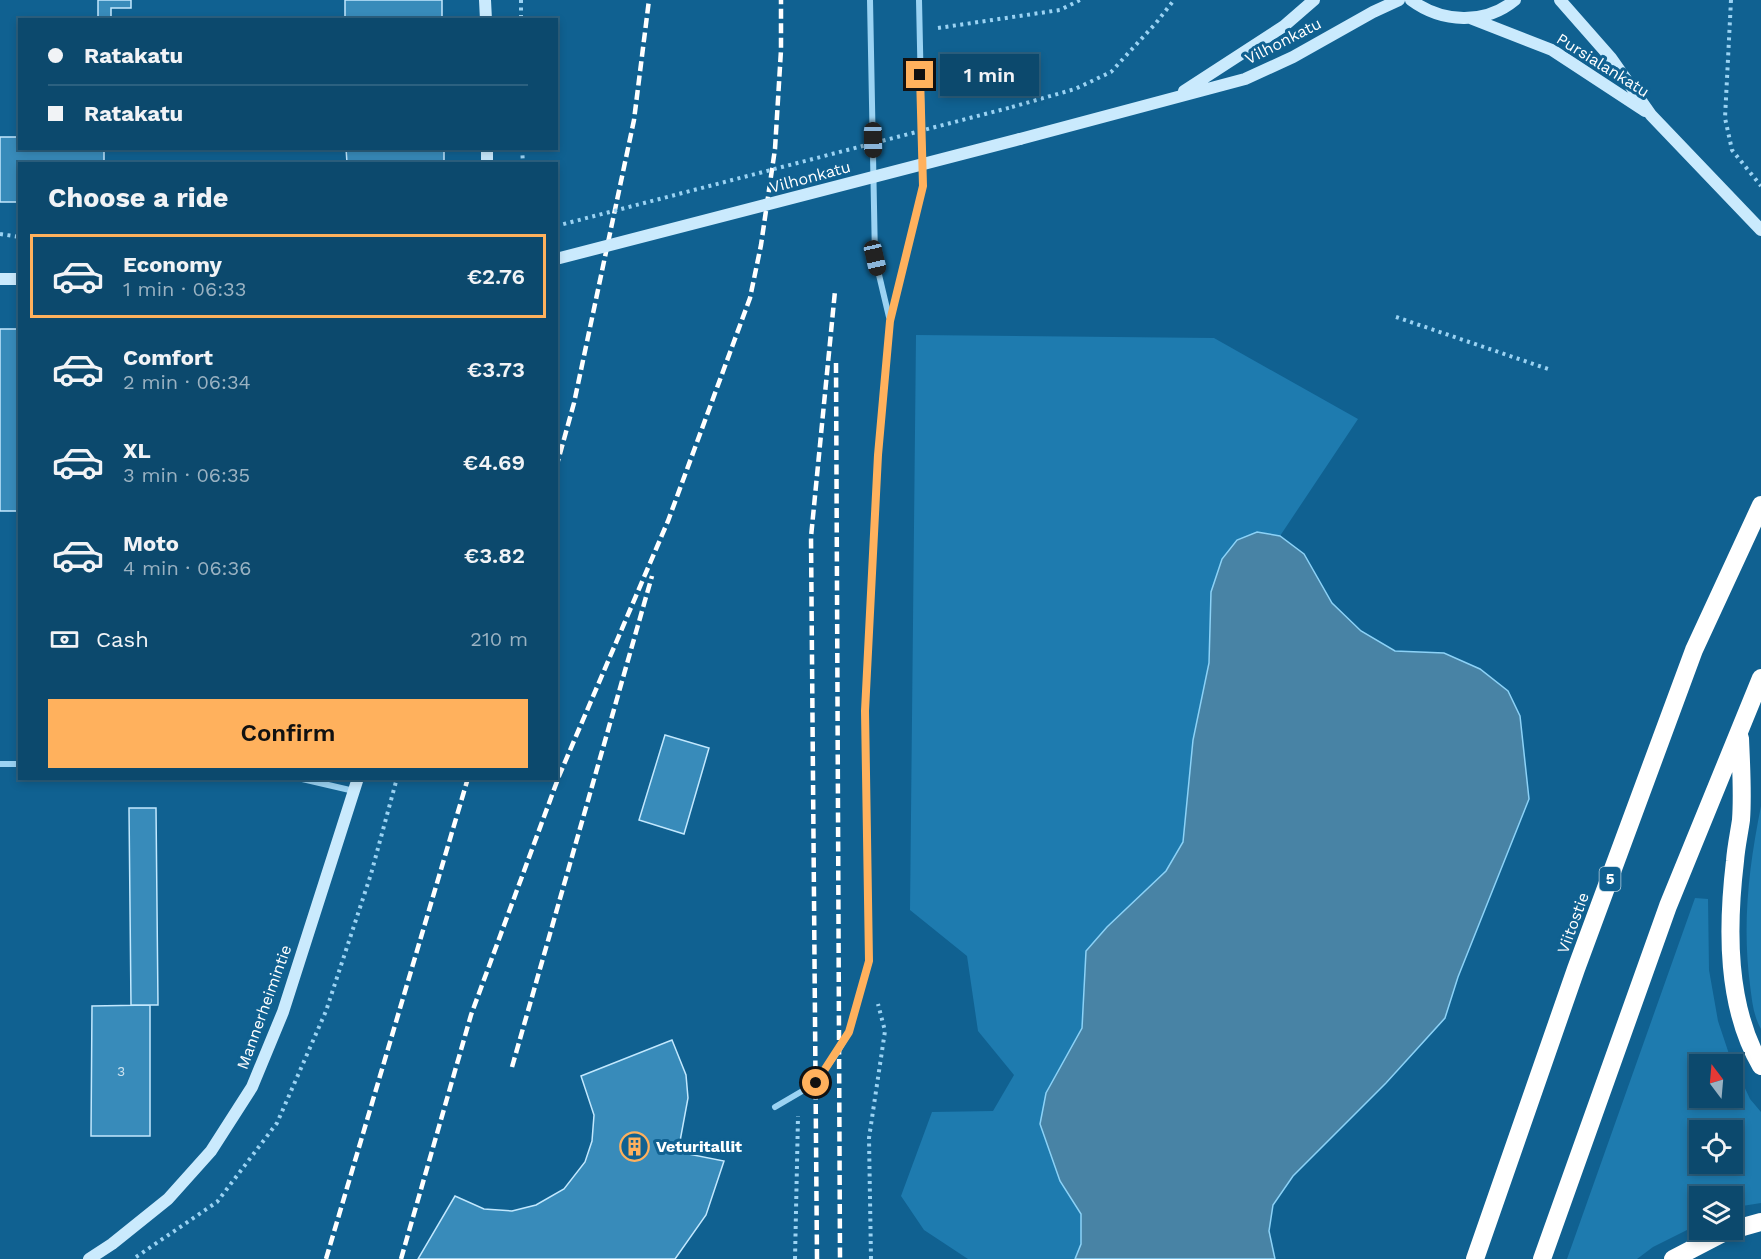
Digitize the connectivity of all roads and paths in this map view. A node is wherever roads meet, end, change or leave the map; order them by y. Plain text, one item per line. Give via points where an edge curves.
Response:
1 (485, 0) edge
2 (521, 0) edge
3 (870, 0) edge
4 (919, 0) edge
5 (1080, 0) edge
6 (1174, 0) edge
7 (1314, 0) edge
8 (1400, 0) edge
9 (1411, 0) edge
10 (1515, 0) edge
11 (1560, 0) edge
12 (1731, 0) edge
13 (486, 18) edge
14 (521, 18) edge
15 (1470, 18) junction
16 (919, 31) junction
17 (1175, 97) junction
18 (1651, 115) junction
19 (1761, 186) edge
20 (558, 225) edge
21 (1761, 230) edge
22 (0, 234) edge
23 (18, 237) edge
24 (558, 259) edge
25 (0, 279) edge
26 (18, 279) edge
27 (1396, 317) dead end
28 (890, 321) junction
29 (1551, 369) dead end
30 (1761, 506) edge
31 (1761, 678) edge
32 (1740, 727) junction
33 (0, 764) edge
34 (18, 764) edge
35 (307, 780) edge
36 (357, 780) edge
37 (354, 791) junction
38 (869, 961) junction
39 (1761, 1066) edge
40 (799, 1094) junction
41 (775, 1107) dead end
42 (1761, 1221) edge
43 (89, 1259) edge
44 (795, 1259) edge
45 (871, 1259) edge
46 (1475, 1259) edge
47 (1542, 1259) edge
48 (1673, 1259) edge

1 - 13 street
2 - 14 path
3 - 28 street via 875,258
4 - 16 street
5 - 16 path via 1060,10
6 - 20 path, bridge via 1112,72 1075,89
7 - 17 street, Vilhonkatu via 1284,26
8 - 17 street, Vilhonkatu via 1245,79
9 - 15 street via 1439,15
10 - 15 street via 1492,14
11 - 18 street, Pursialankatu via 1611,58
12 - 19 path via 1725,118 1732,150
15 - 18 street, Pursialankatu via 1552,50
16 - 28 street via 923,186
17 - 24 street, Vilhonkatu, bridge
18 - 21 street, Pursialankatu
22 - 23 path
25 - 26 street
27 - 29 path
28 - 38 street via 878,455 865,711
30 - 46 highway, Viitostie / 5 via 1694,650 1576,969
31 - 32 highway
32 - 39 highway via 1741,818 1730,936 1732,969 1744,1028
32 - 47 highway via 1668,906
33 - 34 street
35 - 37 street
36 - 37 street, Mannerheimintie
37 - 43 street, Mannerheimintie via 283,1012 252,1087 211,1151 168,1199
38 - 40 street via 849,1032 816,1083
38 - 45 path via 885,1031 870,1138
40 - 41 street
40 - 44 path
42 - 48 highway via 1725,1232

